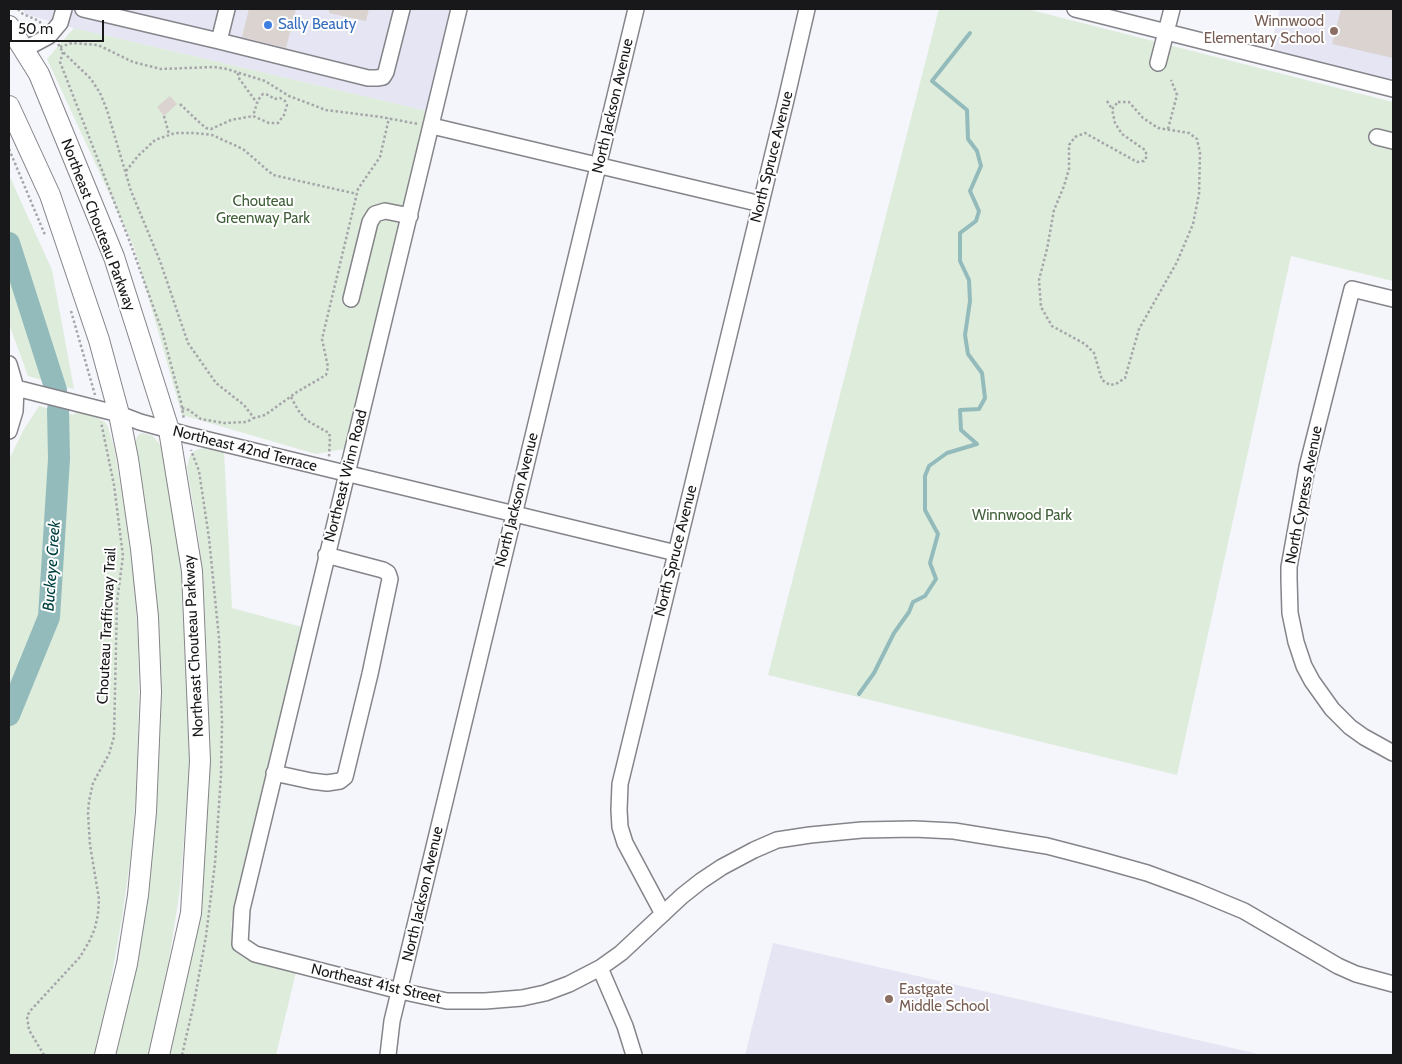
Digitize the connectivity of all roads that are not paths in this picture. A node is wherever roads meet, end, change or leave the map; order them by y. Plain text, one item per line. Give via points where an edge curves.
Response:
1 (64, 9) edge
2 (82, 9) edge
3 (227, 9) edge
4 (402, 9) edge
5 (459, 9) edge
6 (636, 9) edge
7 (807, 9) edge
8 (1075, 9) edge
9 (1172, 9) edge
10 (9, 26) edge
11 (1166, 32) junction
12 (219, 40) junction
13 (16, 49) edge
14 (1158, 63) dead end
15 (1393, 88) edge
16 (9, 106) edge
17 (432, 126) junction
18 (1377, 137) dead end
19 (1393, 141) edge
20 (600, 165) junction
21 (761, 204) junction
22 (410, 216) junction
23 (1393, 298) edge
24 (352, 299) dead end
25 (9, 364) edge
26 (16, 388) junction
27 (120, 414) junction
28 (169, 430) junction
29 (9, 432) edge
30 (346, 473) junction
31 (514, 515) junction
32 (676, 552) junction
33 (326, 556) junction
34 (1393, 753) edge
35 (274, 773) junction
36 (663, 914) junction
37 (240, 944) joint
38 (600, 968) junction
39 (1393, 984) edge
40 (400, 991) junction
41 (105, 1055) edge
42 (159, 1055) edge
43 (388, 1055) edge
44 (634, 1055) edge

1 - 13 street via 60,23 49,36
2 - 12 street
3 - 12 street
4 - 12 street via 383,77 368,78
5 - 17 street, Northeast Winn Road
6 - 20 street, North Jackson Avenue
7 - 21 street, North Spruce Avenue
8 - 11 street
9 - 11 street
10 - 13 main road, Northeast Chouteau Parkway
11 - 14 street
11 - 15 street
13 - 28 main road, Northeast Chouteau Parkway via 39,74 114,257
16 - 27 main road via 50,195 99,340
17 - 20 street
17 - 22 street, Northeast Winn Road
18 - 19 street
20 - 21 street
20 - 31 street, North Jackson Avenue
21 - 32 street, North Spruce Avenue
22 - 24 street via 384,211 375,214 370,222
22 - 30 street, Northeast Winn Road
23 - 34 street, North Cypress Avenue via 1352,289 1306,476 1289,567 1290,613 1304,666 1321,696 1350,727
25 - 26 street
26 - 27 street, Northeast 42nd Terrace
26 - 29 street via 15,411
27 - 28 street, Northeast 42nd Terrace
27 - 41 main road via 148,617 150,754 138,895 127,964
28 - 30 street, Northeast 42nd Terrace
28 - 42 main road, Northeast Chouteau Parkway via 192,571 200,761 191,913
30 - 31 street, Northeast 42nd Terrace
30 - 33 street, Northeast Winn Road
31 - 32 street, Northeast 42nd Terrace
31 - 40 street, North Jackson Avenue
32 - 36 street, North Spruce Avenue via 619,793 620,826 625,843
33 - 35 street, Northeast Winn Road
33 - 35 street via 388,573 390,579 370,674 345,777 327,783
35 - 37 street, Northeast Winn Road via 242,910
36 - 38 street
36 - 39 street via 682,896 722,868 777,840 862,830 954,831 1047,846 1196,891 1244,911 1338,966
37 - 40 street, Northeast 41st Street via 255,954
38 - 40 street, Northeast 41st Street via 561,987 522,998 447,1001
38 - 44 street
40 - 43 street, North Jackson Avenue

